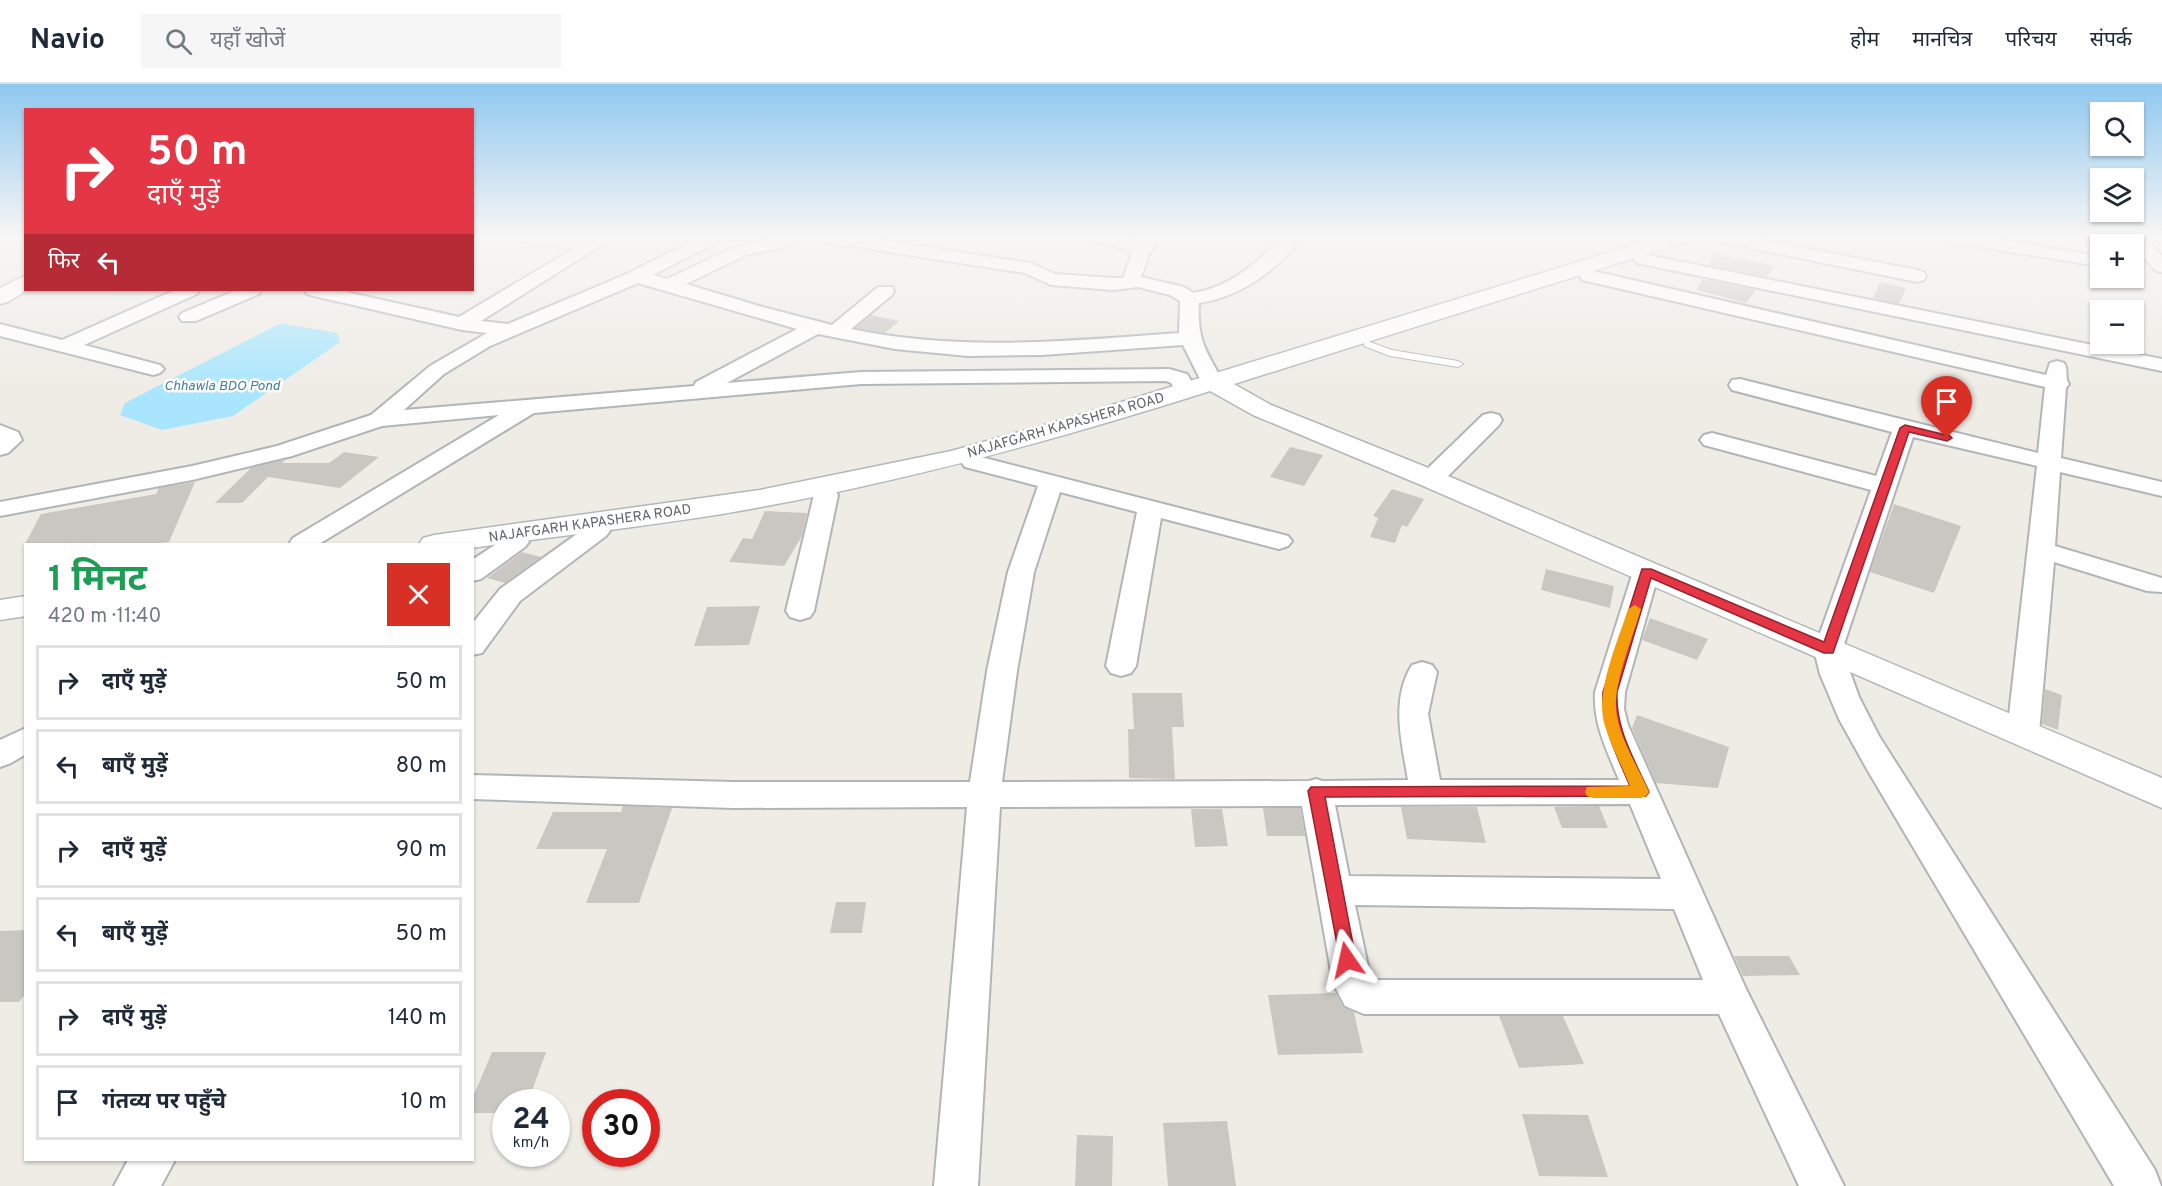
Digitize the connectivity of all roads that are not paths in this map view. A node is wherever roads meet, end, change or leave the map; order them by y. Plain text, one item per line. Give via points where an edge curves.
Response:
1 (14, 288) edge
2 (521, 288) edge
3 (608, 288) edge
4 (684, 288) edge
5 (1165, 288) edge
6 (1229, 288) edge
7 (1527, 288) edge
8 (1548, 288) edge
9 (1643, 288) edge
10 (1786, 288) edge
11 (188, 291) edge
12 (250, 291) edge
13 (318, 291) edge
14 (885, 291) dead end
15 (0, 297) edge
16 (1190, 299) junction
17 (189, 317) dead end
18 (462, 324) junction
19 (815, 327) junction
20 (0, 330) edge
21 (508, 330) junction
22 (837, 332) junction
23 (1190, 339) junction
24 (1367, 344) junction
25 (2057, 344) junction
26 (65, 346) junction
27 (1002, 349) junction
28 (1458, 364) dead end
29 (2162, 365) edge
30 (153, 369) dead end
31 (1002, 375) junction
32 (2058, 384) junction
33 (1740, 385) dead end
34 (1207, 387) junction
35 (694, 393) junction
36 (529, 407) junction
37 (379, 420) junction
38 (1491, 420) dead end
39 (1905, 428) junction
40 (0, 432) edge
41 (1712, 440) dead end
42 (0, 448) edge
43 (973, 462) junction
44 (2050, 463) junction
45 (1431, 479) junction
46 (1050, 483) junction
47 (1885, 486) junction
48 (2162, 489) edge
49 (0, 494) edge
50 (826, 495) junction
51 (39, 502) junction
52 (1150, 507) junction
53 (0, 509) edge
54 (597, 531) junction
55 (1279, 541) dead end
56 (516, 542) junction
57 (304, 543) edge
58 (442, 543) edge
59 (474, 548) edge
60 (2042, 550) junction
61 (474, 572) edge
62 (1646, 572) junction
63 (2157, 585) dead end
64 (24, 597) edge
65 (0, 600) edge
66 (24, 606) edge
67 (0, 610) edge
68 (800, 611) dead end
69 (474, 643) edge
70 (1828, 650) junction
71 (1121, 666) dead end
72 (1422, 672) dead end
73 (2022, 733) junction
74 (24, 740) edge
75 (0, 755) edge
76 (474, 787) edge
77 (1316, 791) junction
78 (1426, 791) junction
79 (1641, 792) junction
80 (2162, 794) edge
81 (984, 795) junction
82 (1335, 890) junction
83 (1686, 894) junction
84 (1730, 997) junction
85 (152, 1161) edge
86 (136, 1186) edge
87 (956, 1186) edge
88 (1822, 1186) edge
89 (2139, 1186) edge

1 - 15 main road
2 - 18 street
3 - 21 street
4 - 19 street
5 - 16 street
6 - 16 street via 1215,296
7 - 34 main road, NAJAFGARH KAPASHERA ROAD
8 - 24 main road
9 - 32 street
10 - 25 street
11 - 26 street
12 - 17 street
13 - 18 street
14 - 22 street
16 - 23 street
18 - 21 street
19 - 22 street
19 - 35 street
20 - 26 street
21 - 37 street via 437,370
22 - 27 street via 923,347
23 - 27 street
23 - 34 street
24 - 28 lane
24 - 34 main road
25 - 29 street
25 - 32 street
26 - 30 street
27 - 31 street
31 - 34 street via 1169,375
31 - 35 street via 851,379
32 - 44 street
33 - 39 street
34 - 43 main road
34 - 45 main road
34 - 58 main road, NAJAFGARH KAPASHERA ROAD via 965,456 875,477 688,511
35 - 36 street
36 - 37 street
36 - 57 street
37 - 51 street via 240,462
38 - 45 street
39 - 44 street
39 - 47 street
40 - 42 street via 10,440
41 - 47 street
43 - 46 street
43 - 50 main road
44 - 48 street
44 - 60 street
45 - 62 main road
46 - 52 street
46 - 81 street via 1018,583
47 - 70 street
49 - 51 street
50 - 54 main road
50 - 68 street
51 - 53 street
52 - 55 street
52 - 71 street
54 - 56 main road
54 - 69 street via 510,595
56 - 59 main road
56 - 61 street
60 - 63 street
60 - 73 street
62 - 70 main road
62 - 79 street via 1610,692 1609,709
64 - 65 main road
66 - 67 main road
70 - 73 main road
70 - 89 street via 1856,722
72 - 78 street via 1413,714
73 - 80 main road
74 - 75 street
76 - 81 street via 672,795
77 - 78 street
77 - 81 street
77 - 82 street
78 - 79 street
79 - 83 street
81 - 87 street
82 - 83 street
82 - 84 street via 1352,983 1364,997
83 - 84 street
84 - 88 street
85 - 86 street

